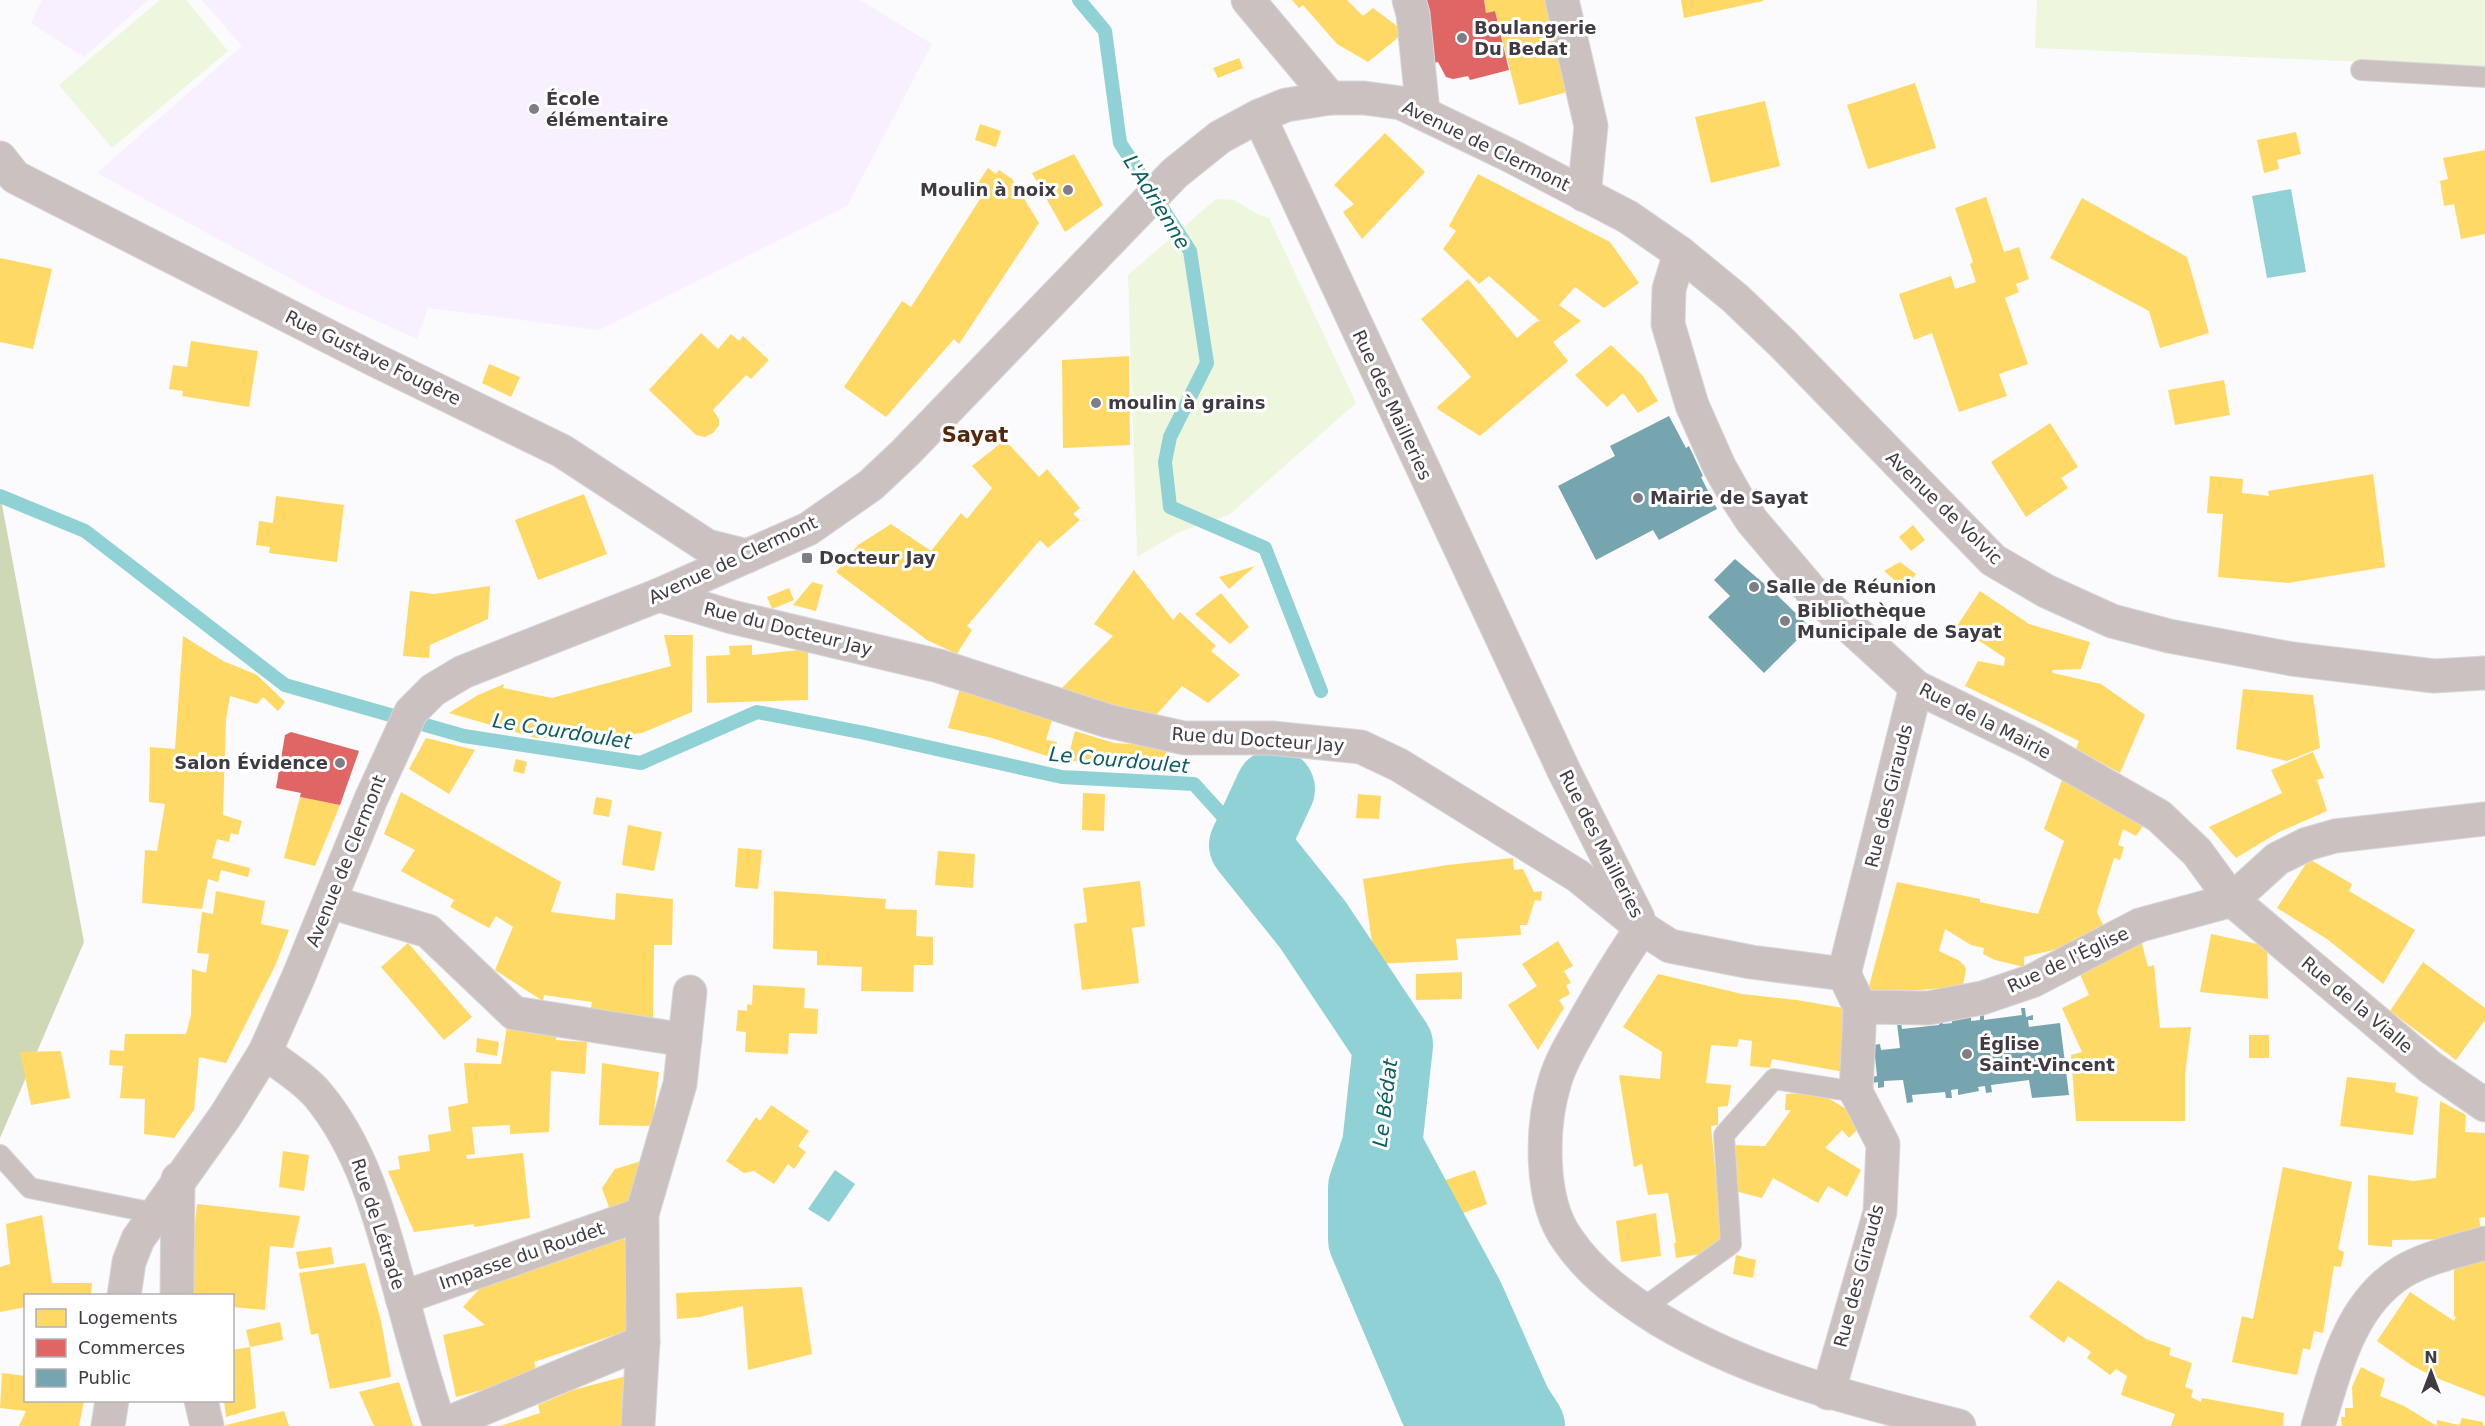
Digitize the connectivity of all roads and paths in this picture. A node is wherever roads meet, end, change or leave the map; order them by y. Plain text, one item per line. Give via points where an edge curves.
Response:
1 (1248, 0) edge
2 (1409, 0) edge
3 (1562, 0) edge
4 (2361, 70) dead end
5 (2485, 77) edge
6 (1330, 98) junction
7 (1423, 112) junction
8 (1259, 116) junction
9 (5, 169) edge
10 (1584, 195) junction
11 (1680, 253) junction
12 (747, 556) junction
13 (659, 595) junction
14 (2485, 672) edge
15 (1916, 687) junction
16 (2485, 819) edge
17 (2232, 900) junction
18 (330, 902) junction
19 (1642, 928) junction
20 (1844, 974) junction
21 (690, 992) dead end
22 (1860, 1007) junction
23 (685, 1040) junction
24 (265, 1052) junction
25 (1856, 1092) junction
26 (2485, 1106) edge
27 (0, 1155) edge
28 (178, 1179) junction
29 (154, 1213) junction
30 (642, 1214) junction
31 (2485, 1243) edge
32 (124, 1294) edge
33 (177, 1294) edge
34 (402, 1298) junction
35 (1642, 1309) junction
36 (643, 1342) junction
37 (1828, 1393) junction
38 (112, 1402) edge
39 (201, 1402) edge
40 (108, 1426) edge
41 (207, 1426) edge
42 (440, 1426) edge
43 (638, 1426) edge
44 (1959, 1426) edge
45 (2318, 1426) edge

1 - 6 street
2 - 7 street
3 - 10 street via 1591,126
4 - 5 lane
6 - 7 street, Avenue de Clermont via 1401,103
6 - 8 street, Avenue de Clermont via 1286,105
7 - 10 street, Avenue de Clermont
8 - 12 street, Avenue de Clermont via 1220,137 1174,173 871,485 808,529
8 - 19 street, Rue des Mailleries via 1559,760
9 - 12 street, Rue Gustave Fougère via 375,360 562,451 707,546
10 - 11 street, Avenue de Clermont via 1628,217
11 - 14 street, Avenue de Volvic via 1782,343 1993,560 2046,591 2112,621 2270,655 2434,676
11 - 15 street, Rue de la Mairie via 1669,289 1668,324 1692,405 1728,482 1752,521 1814,594
12 - 13 street, Avenue de Clermont
13 - 18 street, Avenue de Clermont via 463,672 433,690 411,712 397,738
13 - 19 street, Rue du Docteur Jay via 732,617 939,666 1108,721 1184,738 1272,738 1361,747 1399,765 1578,876
15 - 17 street, Rue de la Mairie via 2032,744 2159,816 2197,852
15 - 20 street, Rue des Girauds
16 - 17 street via 2336,836 2307,844 2277,859
17 - 22 street, Rue de l'Église via 2140,925 2031,981 1982,998 1928,1008
17 - 26 street, Rue de la Vialle via 2430,1067
18 - 23 street via 428,931 514,1013
18 - 24 street, Avenue de Clermont
19 - 20 street via 1670,946
19 - 35 street, Rue des Mailleries via 1617,964 1562,1063 1549,1107 1546,1168 1550,1196 1567,1240 1593,1270
20 - 22 street
21 - 23 street
22 - 25 street
23 - 30 street via 680,1084
24 - 28 street, Avenue de Clermont via 226,1115
24 - 34 street, Rue de Létrade via 318,1095 358,1159
25 - 35 lane via 1774,1079 1724,1135 1731,1244
25 - 37 street, Rue des Girauds via 1883,1144 1880,1212
27 - 29 lane via 30,1188
28 - 29 street, Avenue de Clermont
28 - 33 street
29 - 32 street, Avenue de Clermont via 129,1262
30 - 34 street, Impasse du Roudet
30 - 36 street
31 - 45 street via 2402,1272 2372,1299 2345,1340
34 - 42 street, Rue de Létrade
35 - 37 street, Rue des Mailleries via 1703,1344
36 - 42 street
36 - 43 street
37 - 44 street, Rue des Mailleries
38 - 40 street
39 - 41 street

